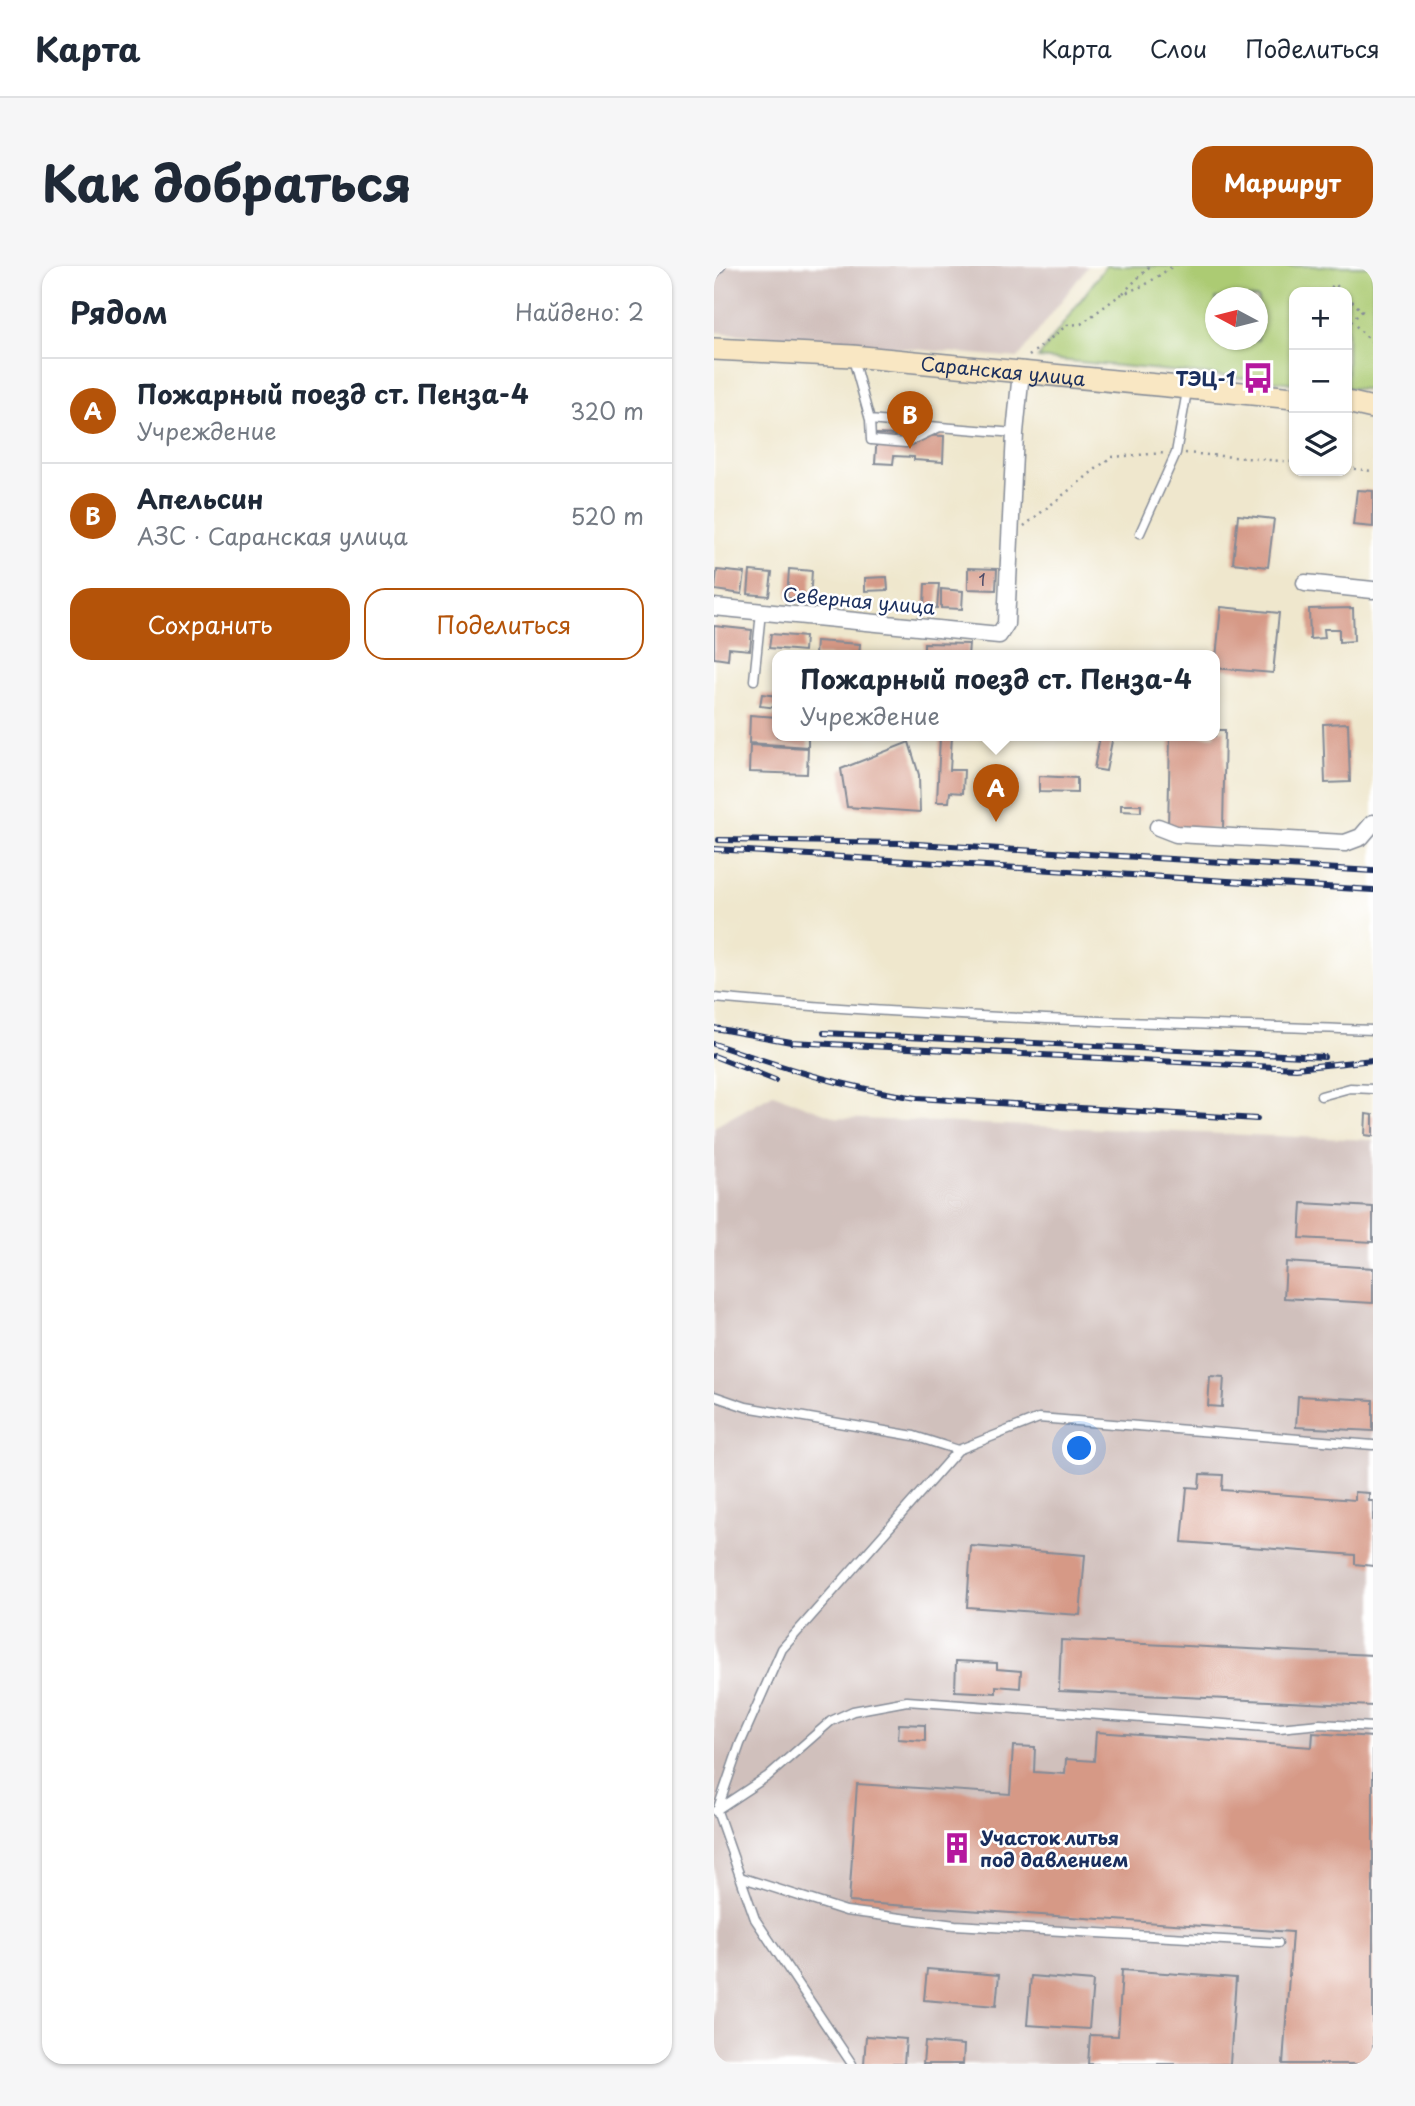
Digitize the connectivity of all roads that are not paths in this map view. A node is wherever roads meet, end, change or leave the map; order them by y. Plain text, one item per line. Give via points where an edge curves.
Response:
1 (721, 266) edge
2 (714, 274) edge
3 (714, 349) edge
4 (852, 356) junction
5 (1021, 372) junction
6 (1188, 389) junction
7 (1289, 398) edge
8 (1352, 403) edge
9 (1373, 408) edge
10 (870, 420) junction
11 (940, 427) junction
12 (1015, 433) junction
13 (1140, 533) dead end
14 (1305, 583) dead end
15 (1373, 590) edge
16 (714, 607) edge
17 (761, 612) junction
18 (754, 680) dead end
19 (1373, 823) edge
20 (1158, 827) dead end
21 (714, 998) edge
22 (1373, 1030) edge
23 (1373, 1089) edge
24 (1321, 1096) dead end
25 (714, 1396) edge
26 (1373, 1445) edge
27 (958, 1450) junction
28 (1373, 1727) edge
29 (715, 1811) edge
30 (740, 1877) junction
31 (1278, 1943) dead end
32 (852, 2064) edge

1 - 2 lane
3 - 4 main road, Саранская улица
4 - 5 main road, Саранская улица
4 - 10 lane
5 - 6 main road, Саранская улица
5 - 12 street
6 - 7 main road, Саранская улица
6 - 13 lane via 1177,453
8 - 9 main road
10 - 11 lane
10 - 11 lane via 871,440 906,443
11 - 12 lane
12 - 17 street, Северная улица via 1006,624 999,635
14 - 15 street
16 - 17 street, Северная улица
17 - 18 lane
19 - 20 street via 1361,837 1345,843 1176,834
21 - 22 lane via 1040,1019
23 - 24 lane via 1350,1088
25 - 27 lane via 746,1407 914,1436
26 - 27 lane via 1039,1418
27 - 29 lane via 782,1649
28 - 29 lane via 1320,1724 1279,1728 907,1701 883,1704 831,1721 768,1776
29 - 30 lane
30 - 31 lane via 846,1911 954,1924
30 - 32 lane via 755,1919

